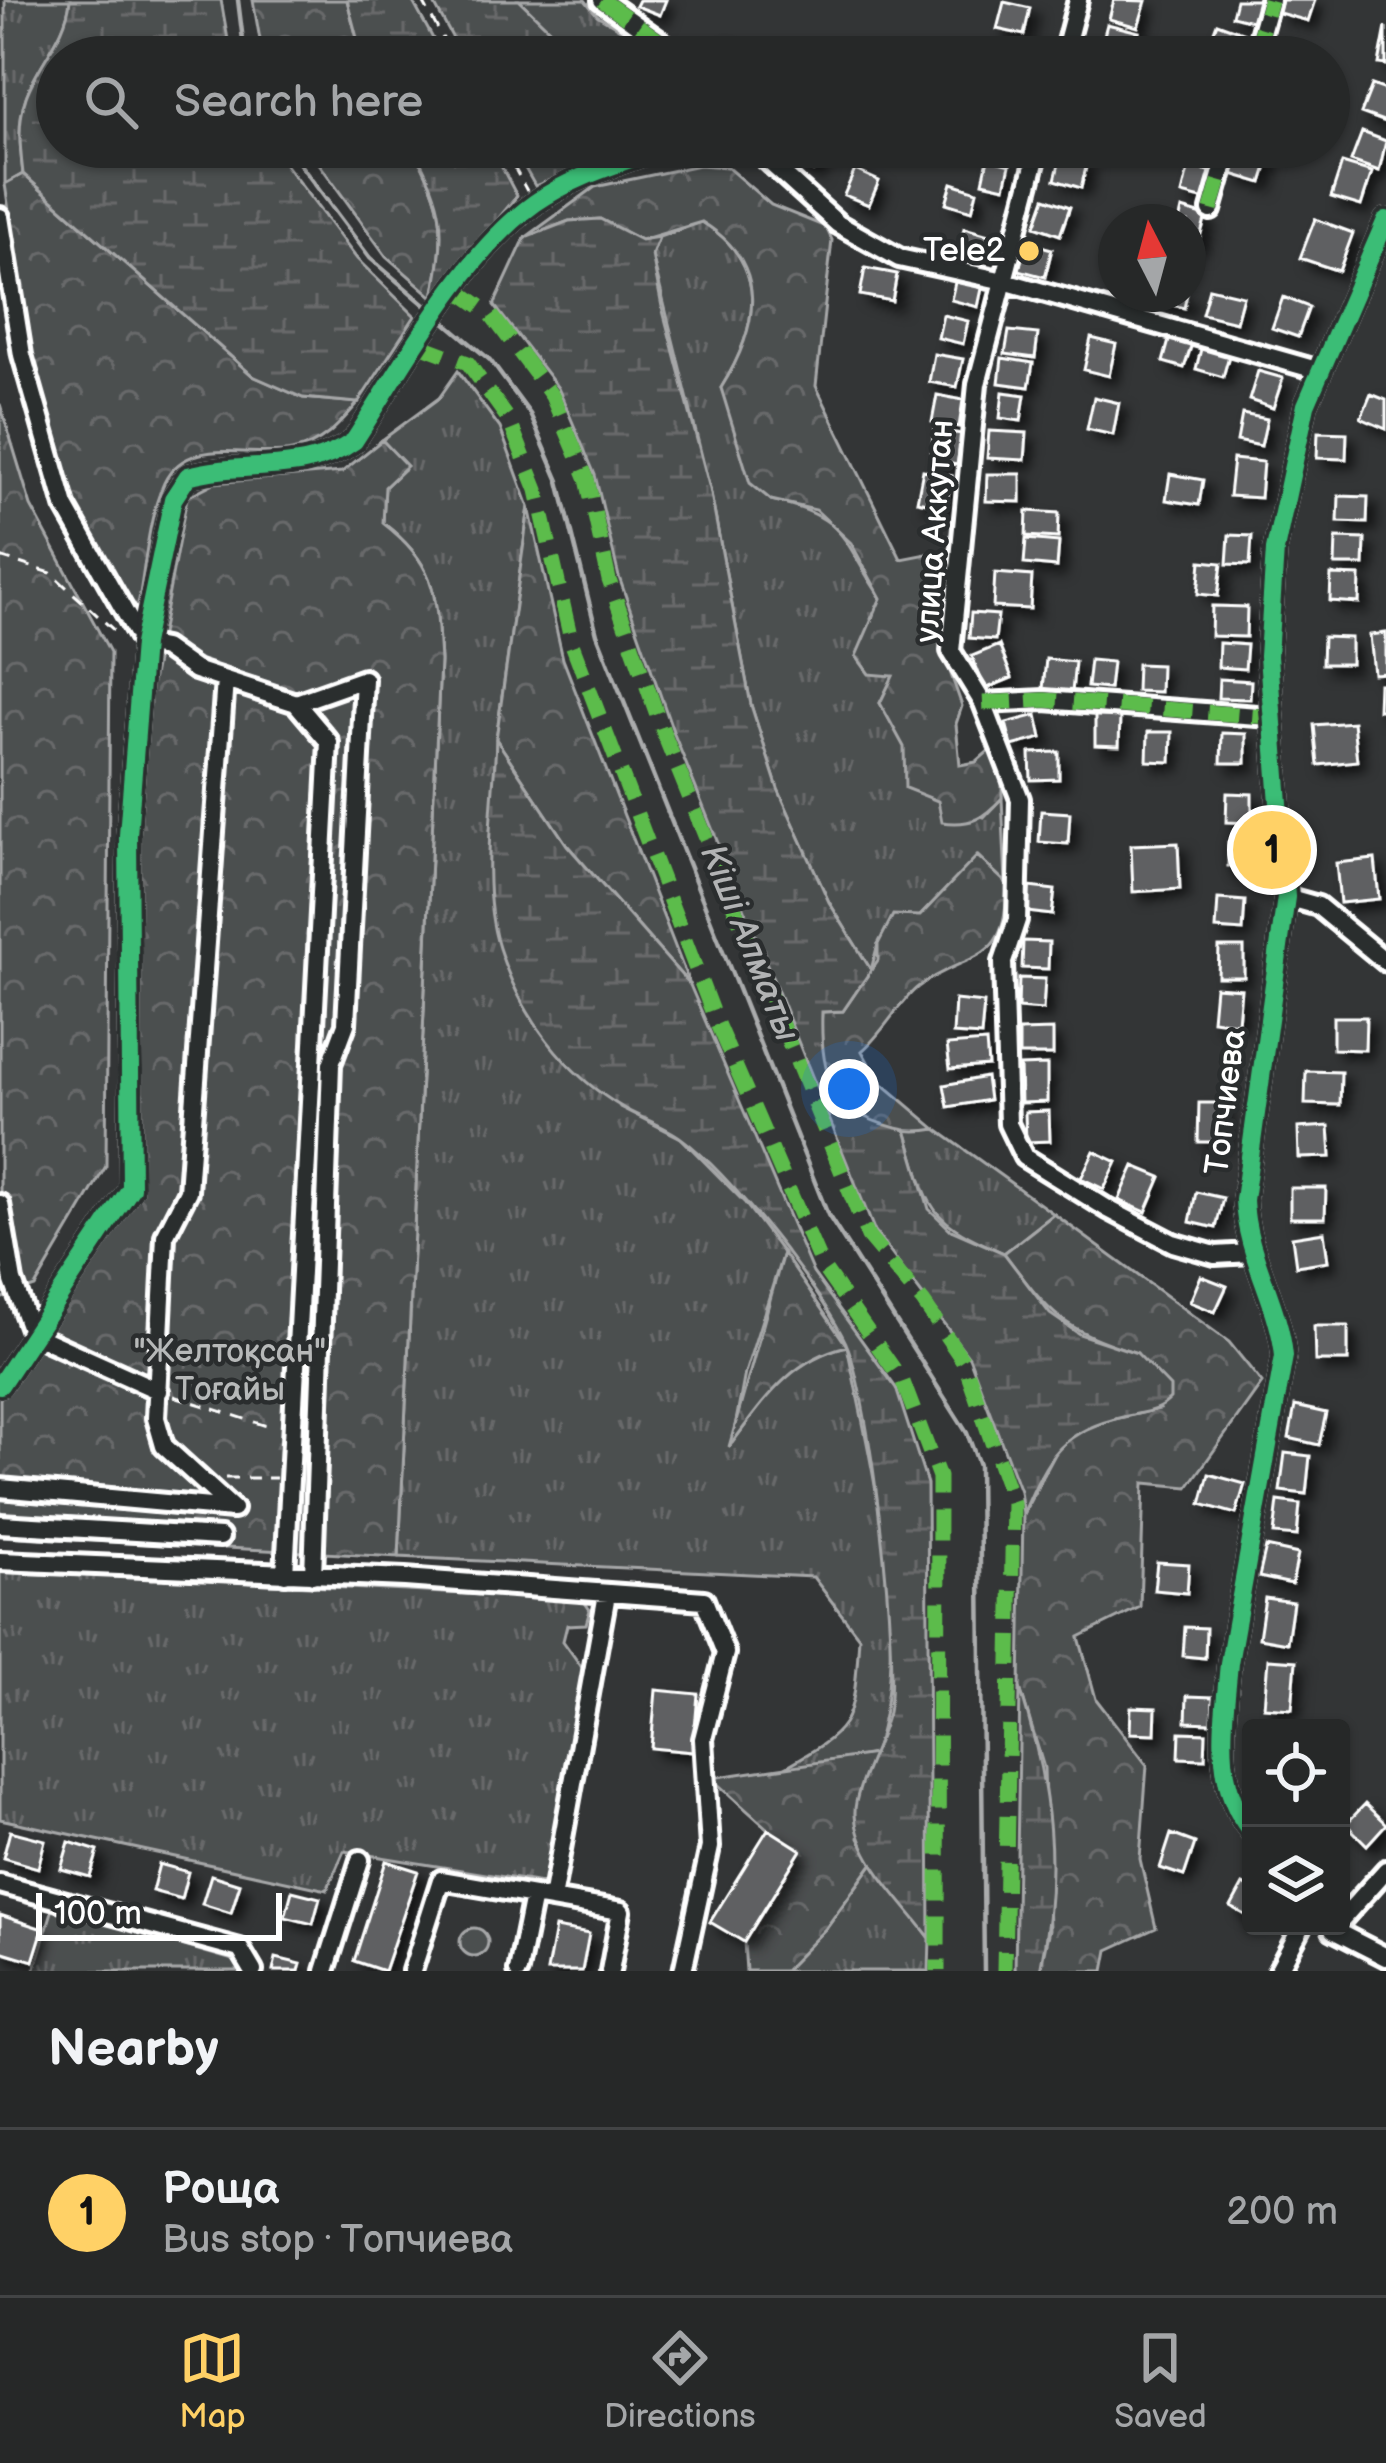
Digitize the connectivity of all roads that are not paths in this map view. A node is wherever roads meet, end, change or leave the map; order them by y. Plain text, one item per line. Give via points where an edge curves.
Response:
1 (602, 0) edge
2 (1078, 0) edge
3 (1270, 0) edge
4 (653, 36) edge
5 (1069, 36) edge
6 (1260, 36) edge
7 (608, 168) edge
8 (777, 168) edge
9 (1034, 168) edge
10 (1222, 168) edge
11 (1211, 210) dead end
12 (0, 217) edge
13 (1386, 220) edge
14 (1381, 247) edge
15 (1004, 281) junction
16 (1320, 371) junction
17 (143, 644) junction
18 (225, 680) junction
19 (296, 703) junction
20 (983, 703) junction
21 (1271, 717) junction
22 (1286, 897) junction
23 (1386, 962) edge
24 (0, 1204) edge
25 (1252, 1253) junction
26 (32, 1334) junction
27 (0, 1385) edge
28 (159, 1390) junction
29 (0, 1488) edge
30 (0, 1524) edge
31 (220, 1537) dead end
32 (0, 1561) edge
33 (285, 1574) junction
34 (313, 1575) junction
35 (607, 1594) junction
36 (1249, 1827) edge
37 (360, 1860) dead end
38 (1386, 1870) edge
39 (0, 1883) edge
40 (542, 1898) junction
41 (1350, 1908) edge
42 (1297, 1935) edge
43 (1350, 1935) edge
44 (1386, 1957) edge
45 (253, 1971) edge
46 (326, 1971) edge
47 (412, 1971) edge
48 (518, 1971) edge
49 (610, 1971) edge
50 (683, 1971) edge
51 (1278, 1971) edge

1 - 4 street
2 - 5 street
3 - 6 street
7 - 17 street via 534,203 456,289 354,441 331,458 188,476 173,499
8 - 15 street via 866,244
9 - 15 street, улица Аккутан
10 - 11 street
12 - 17 street via 22,355 65,506
13 - 14 street, Топчиева
14 - 16 street, Топчиева
15 - 16 street
15 - 20 street, улица Аккутан via 976,384 951,651
16 - 21 street, Топчиева via 1275,550
17 - 18 street
17 - 26 street via 128,835 131,1187
18 - 19 street
18 - 28 street via 188,1191 165,1236
19 - 33 street via 329,742
19 - 34 street via 364,679 346,1024 331,1064
20 - 21 street
20 - 25 street, улица Аккутан via 1020,799 1017,920 1003,962 1001,1029 1013,1143 1173,1244 1215,1255
21 - 22 street, Топчиева
22 - 23 street via 1318,906
22 - 25 street, Топчиева via 1244,1200
24 - 26 street via 9,1268
25 - 36 street, Топчиева via 1284,1356 1228,1663 1226,1788
26 - 27 street
26 - 28 street
28 - 29 street via 157,1435 233,1509
30 - 31 street
32 - 33 street
33 - 34 street
34 - 35 street
35 - 40 street
35 - 50 street via 704,1600 724,1652 703,1739 710,1847
37 - 46 street
38 - 41 street
39 - 45 street via 240,1949
40 - 47 street via 441,1880
40 - 48 street
40 - 49 street via 621,1911
42 - 51 street
43 - 44 street

